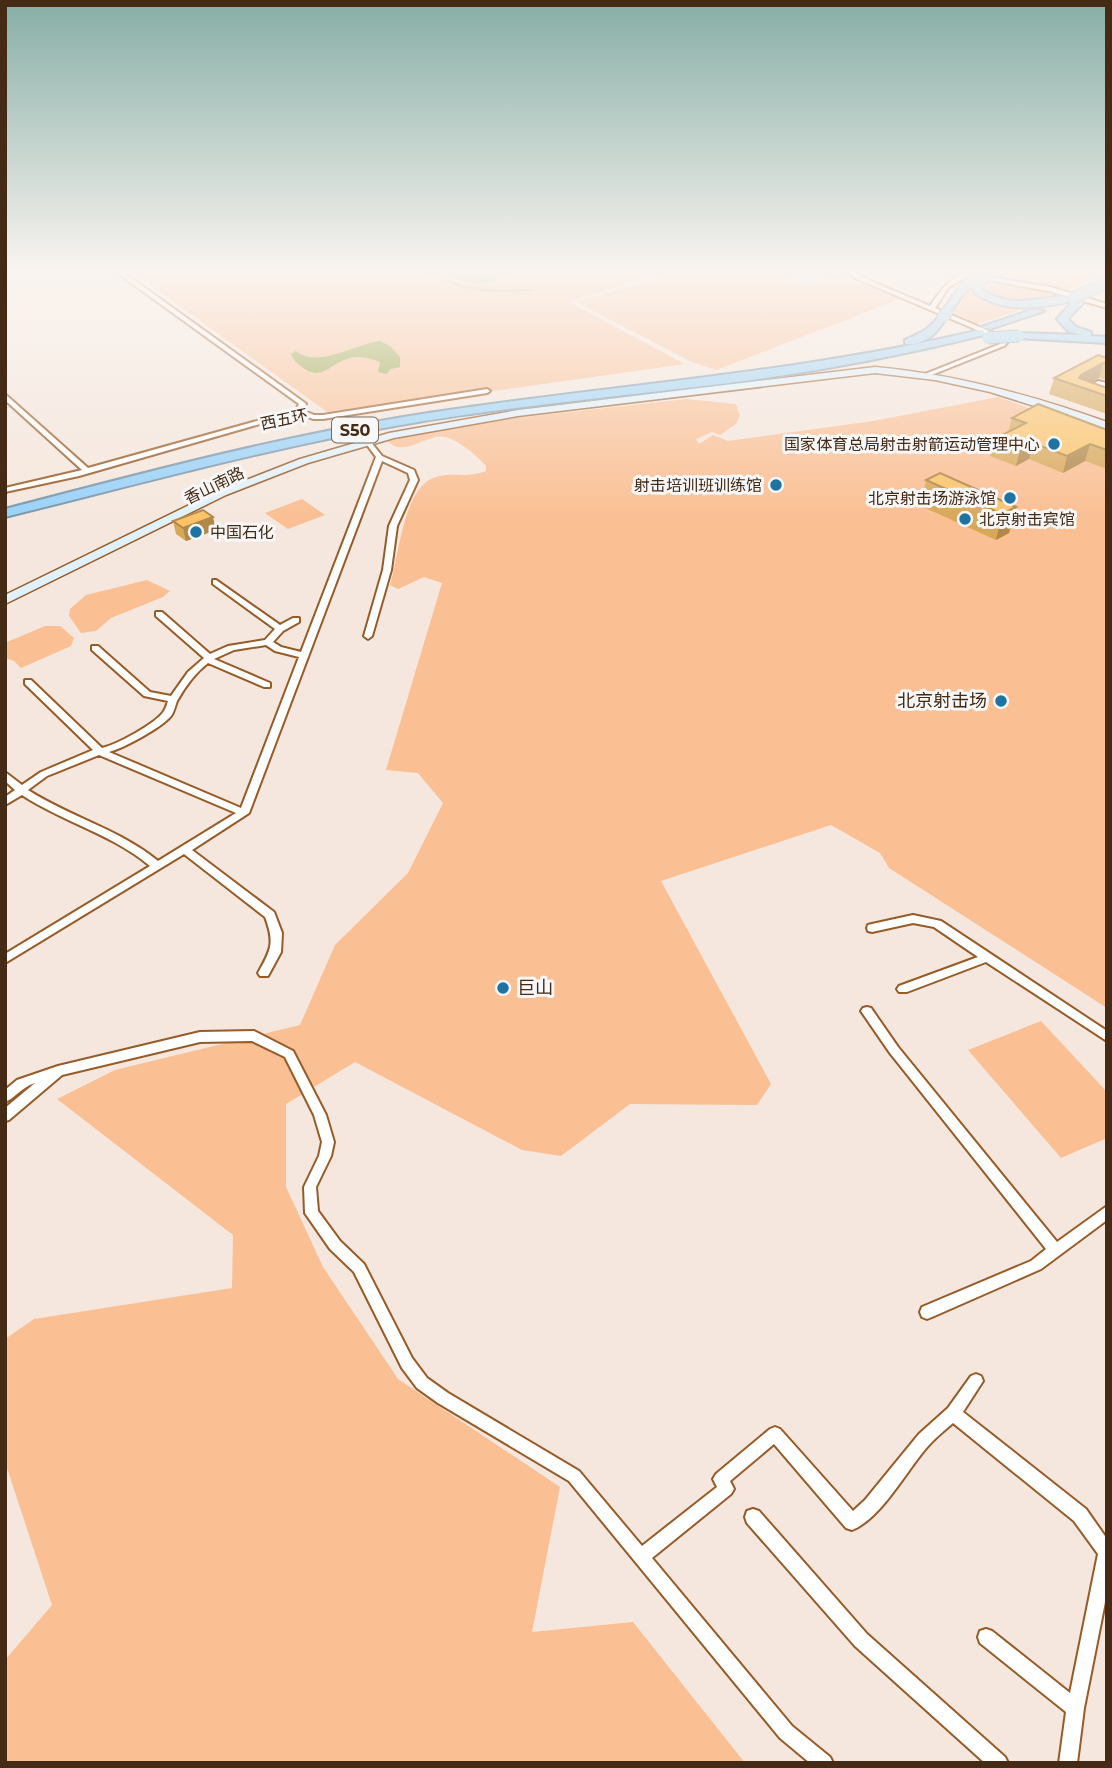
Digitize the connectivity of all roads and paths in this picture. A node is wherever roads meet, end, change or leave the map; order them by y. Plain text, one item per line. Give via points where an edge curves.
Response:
1 (234, 355) edge
2 (863, 355) edge
3 (884, 355) edge
4 (977, 355) edge
5 (927, 374) junction
6 (719, 380) junction
7 (1107, 385) edge
8 (487, 391) dead end
9 (5, 396) edge
10 (1107, 401) edge
11 (298, 411) junction
12 (1107, 423) edge
13 (368, 442) junction
14 (380, 457) junction
15 (187, 467) junction
16 (87, 471) junction
17 (5, 490) edge
18 (5, 505) edge
19 (5, 513) edge
20 (5, 525) edge
21 (216, 582) dead end
22 (5, 600) edge
23 (5, 607) edge
24 (159, 614) dead end
25 (296, 620) dead end
26 (280, 629) junction
27 (368, 636) dead end
28 (268, 642) junction
29 (95, 648) dead end
30 (304, 655) junction
31 (206, 658) junction
32 (28, 682) dead end
33 (267, 685) dead end
34 (172, 699) junction
35 (101, 752) junction
36 (5, 775) edge
37 (20, 790) junction
38 (5, 802) edge
39 (244, 813) junction
40 (184, 849) junction
41 (157, 866) junction
42 (872, 928) dead end
43 (986, 958) junction
44 (5, 959) edge
45 (264, 973) dead end
46 (903, 989) dead end
47 (867, 1011) dead end
48 (1107, 1037) edge
49 (58, 1071) junction
50 (5, 1097) edge
51 (5, 1116) edge
52 (1107, 1212) edge
53 (1056, 1251) junction
54 (928, 1312) dead end
55 (976, 1381) dead end
56 (953, 1413) junction
57 (753, 1517) dead end
58 (1106, 1551) edge
59 (641, 1557) junction
60 (986, 1637) dead end
61 (1075, 1708) junction
62 (824, 1763) edge
63 (999, 1763) edge
64 (1068, 1763) edge

1 - 11 street via 303,404
2 - 6 highway, 西五环 / S50
3 - 6 highway, 西五环 / S50
4 - 5 street
5 - 6 main road, 香山南路 via 858,370 749,386
5 - 12 main road, 香山南路
6 - 13 main road, 香山南路 via 413,430
6 - 15 highway, 西五环 / S50 via 405,421
6 - 18 highway, 西五环 / S50 via 475,403 333,426
7 - 10 street via 1098,383 1082,392
8 - 11 street via 323,417
9 - 16 street
11 - 16 street
13 - 14 street
13 - 22 main road, 香山南路 via 222,493
13 - 23 main road, 香山南路 via 242,487
14 - 27 street via 411,472 414,480 393,526 387,570
14 - 30 street
15 - 19 highway, 西五环 / S50
15 - 20 highway
16 - 17 street
21 - 26 street
24 - 31 street
25 - 26 street
26 - 28 street
28 - 30 street
28 - 31 street via 226,648
29 - 34 street via 147,694
30 - 39 street
31 - 33 street
31 - 34 street
32 - 35 street
34 - 35 street via 168,714 142,733
35 - 37 street via 44,774
35 - 39 street
36 - 37 street
37 - 38 street
37 - 41 street via 141,850
39 - 40 street
40 - 41 street
40 - 45 street via 270,915 277,933 275,952
41 - 44 street
42 - 43 street via 926,920
43 - 46 street
43 - 48 street
47 - 53 street
49 - 50 street via 21,1083
49 - 51 street
49 - 59 street via 200,1037 254,1036 289,1054 320,1115 327,1142 326,1156 310,1187 313,1213 335,1245 359,1268 407,1363 422,1383 443,1398 575,1476
52 - 53 street
53 - 54 street via 1036,1265
55 - 56 street
56 - 58 street via 1080,1515
56 - 59 street via 852,1522 775,1434 721,1479 726,1489
57 - 63 street via 861,1640
58 - 61 street
59 - 62 street via 786,1732
60 - 61 street
61 - 64 street

